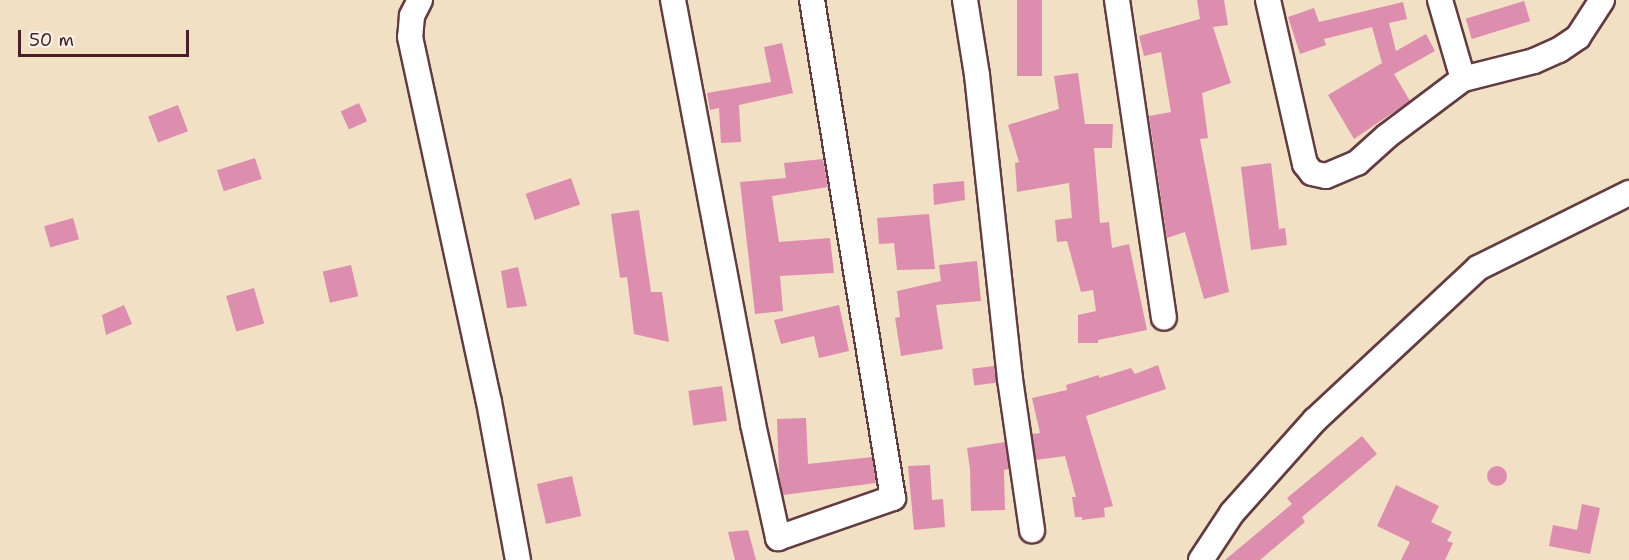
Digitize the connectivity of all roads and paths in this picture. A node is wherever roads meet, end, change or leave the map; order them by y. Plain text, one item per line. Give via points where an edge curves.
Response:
1 (420, 0) edge
2 (673, 0) edge
3 (812, 0) edge
4 (965, 0) edge
5 (1117, 0) edge
6 (1268, 0) edge
7 (1440, 0) edge
8 (1598, 2) edge
9 (1463, 79) junction
10 (1629, 193) edge
11 (1164, 318) dead end
12 (1032, 530) dead end
13 (518, 560) edge
14 (1201, 560) edge

1 - 13 street via 412,16 410,37 489,402
2 - 3 street via 778,538 893,498
4 - 12 street
5 - 11 street
6 - 9 street via 1305,164 1312,173 1326,176 1357,163
7 - 9 street
8 - 9 street via 1578,37 1559,50 1534,61
10 - 14 street via 1478,268 1315,420 1232,513

